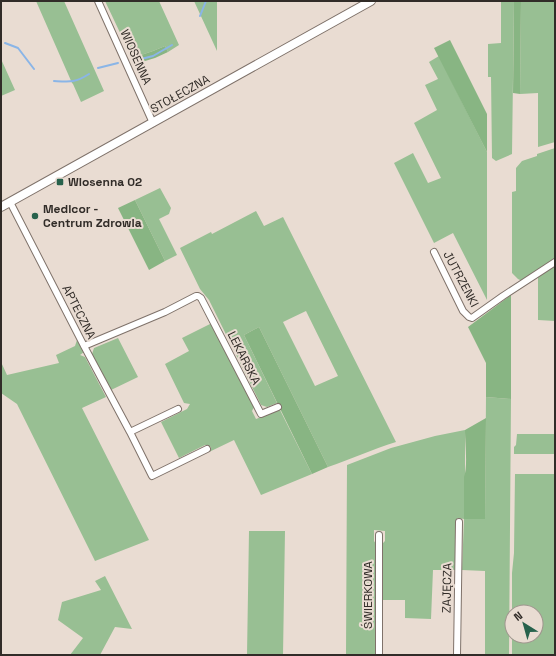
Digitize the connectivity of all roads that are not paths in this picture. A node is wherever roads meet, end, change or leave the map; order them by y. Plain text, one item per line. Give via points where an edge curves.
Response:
1 (98, 1) edge
2 (370, 1) edge
3 (153, 123) junction
4 (10, 202) junction
5 (1, 207) edge
6 (434, 252) dead end
7 (555, 262) edge
8 (84, 346) junction
9 (278, 407) dead end
10 (178, 409) dead end
11 (130, 432) junction
12 (206, 449) dead end
13 (459, 522) dead end
14 (379, 535) dead end
15 (379, 655) edge
16 (457, 655) edge

1 - 3 street, WIOSENNA
2 - 3 main road, STOŁECZNA
3 - 4 main road, STOŁECZNA
4 - 5 main road, STOŁECZNA
4 - 8 street, APTECZNA
6 - 7 street, JUTRZENKI via 464,311 472,318
8 - 9 street, LEKARSKA via 198,296 261,414
8 - 11 street, APTECZNA
10 - 11 street
11 - 12 street, APTECZNA via 152,476
13 - 16 street, ZAJĘCZA
14 - 15 street, ŚWIERKOWA

